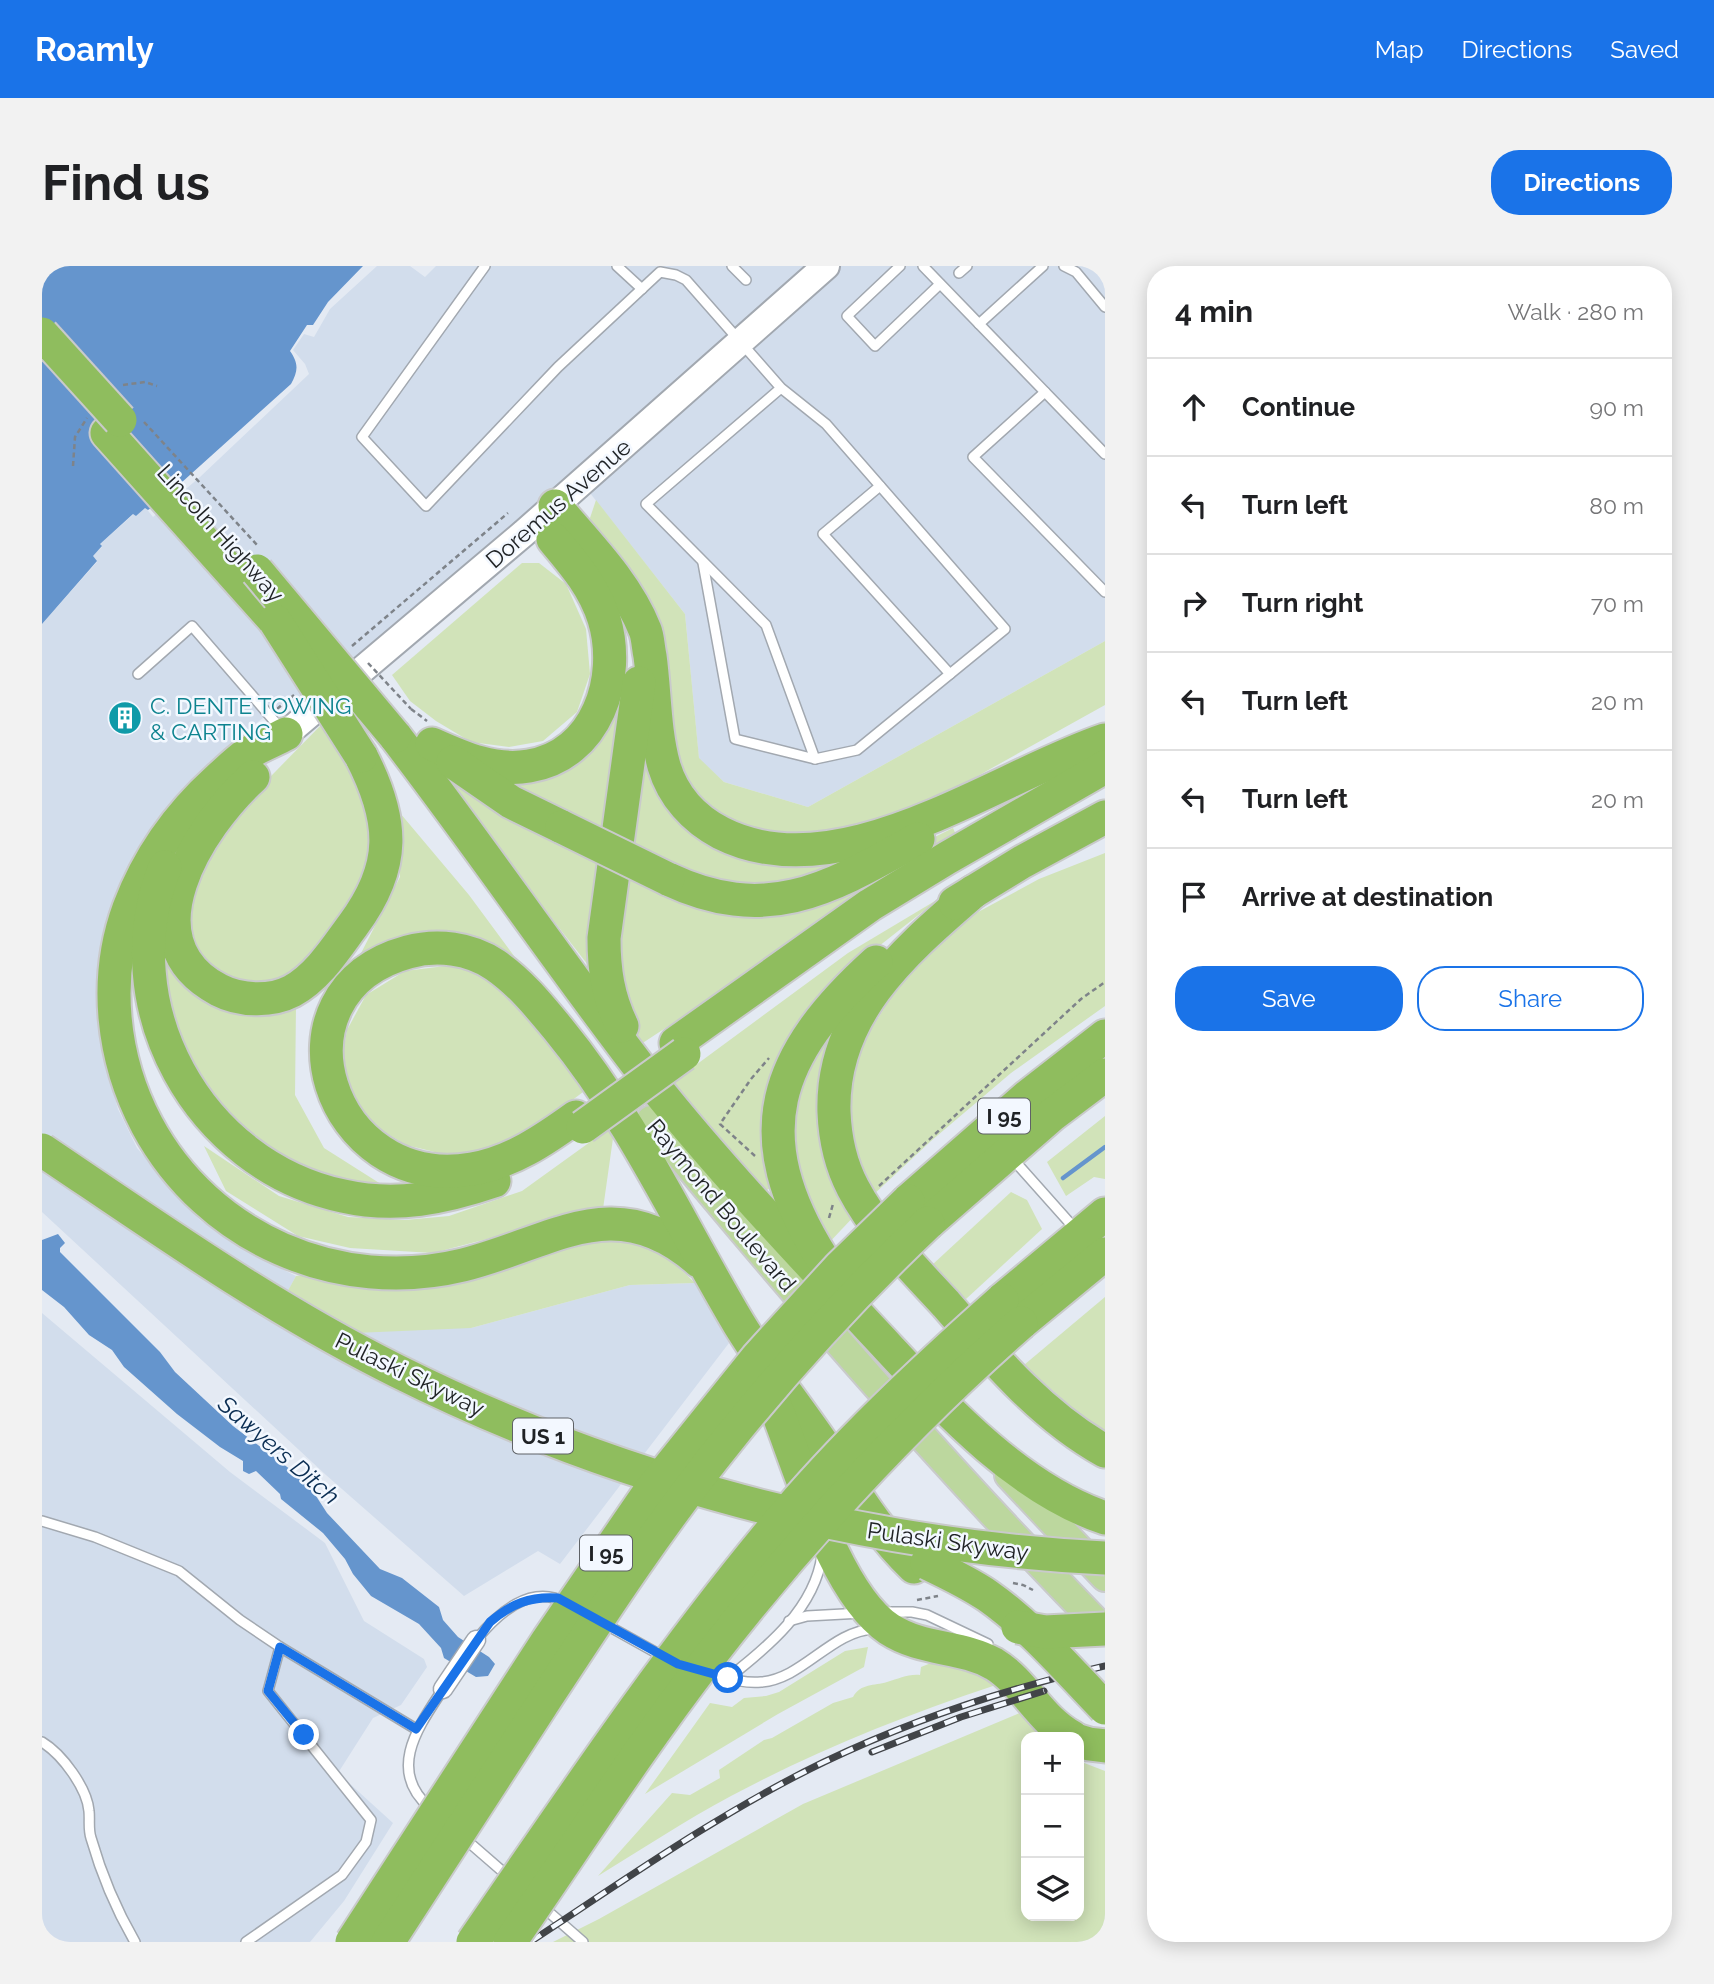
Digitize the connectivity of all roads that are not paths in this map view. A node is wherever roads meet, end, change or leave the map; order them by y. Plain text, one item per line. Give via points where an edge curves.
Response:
1 (485, 266) edge
2 (617, 266) edge
3 (732, 266) edge
4 (826, 266) edge
5 (900, 266) edge
6 (923, 266) edge
7 (967, 266) edge
8 (1043, 266) edge
9 (1064, 266) edge
10 (664, 269) edge
11 (959, 273) dead end
12 (746, 280) dead end
13 (940, 284) junction
14 (642, 289) junction
15 (1105, 306) edge
16 (979, 324) junction
17 (42, 334) edge
18 (741, 343) junction
19 (42, 363) edge
20 (781, 388) junction
21 (1045, 392) junction
22 (1105, 453) edge
23 (880, 486) junction
24 (546, 514) junction
25 (703, 561) junction
26 (1105, 592) edge
27 (629, 600) junction
28 (138, 674) dead end
29 (950, 674) junction
30 (286, 734) junction
31 (403, 734) junction
32 (1105, 740) edge
33 (815, 759) junction
34 (1105, 767) edge
35 (1002, 785) junction
36 (201, 796) junction
37 (1105, 817) edge
38 (973, 892) junction
39 (366, 907) junction
40 (1105, 1036) edge
41 (680, 1049) junction
42 (642, 1070) junction
43 (1105, 1075) edge
44 (651, 1120) junction
45 (580, 1122) junction
46 (42, 1150) edge
47 (1007, 1153) junction
48 (42, 1173) edge
49 (472, 1188) junction
50 (918, 1212) junction
51 (1096, 1234) edge
52 (708, 1269) junction
53 (1011, 1311) junction
54 (863, 1320) junction
55 (741, 1326) junction
56 (963, 1427) junction
57 (1105, 1451) edge
58 (1105, 1518) edge
59 (42, 1521) edge
60 (822, 1530) junction
61 (1105, 1558) edge
62 (921, 1565) junction
63 (1105, 1579) edge
64 (582, 1612) dead end
65 (593, 1618) dead end
66 (878, 1620) junction
67 (789, 1621) junction
68 (1105, 1630) edge
69 (476, 1640) joint
70 (280, 1647) junction
71 (996, 1648) dead end
72 (678, 1664) dead end
73 (690, 1668) dead end
74 (728, 1678) junction
75 (443, 1689) joint
76 (1105, 1708) edge
77 (416, 1729) junction
78 (1065, 1732) edge
79 (42, 1742) edge
80 (1084, 1742) edge
81 (1105, 1746) edge
82 (520, 1887) dead end
83 (530, 1896) dead end
84 (135, 1942) edge
85 (246, 1942) edge
86 (352, 1942) edge
87 (388, 1942) edge
88 (473, 1942) edge
89 (510, 1942) edge
90 (583, 1942) edge

1 - 14 lane via 362,437 426,506 558,367
2 - 14 lane
3 - 12 lane
4 - 18 main road, Doremus Avenue
5 - 13 lane via 847,316 875,346
6 - 13 lane
7 - 11 lane
8 - 16 lane
9 - 15 lane via 1076,272
10 - 14 lane
10 - 18 lane via 686,281
13 - 16 lane
16 - 21 lane
17 - 31 highway, Lincoln Highway, bridge
18 - 20 lane
18 - 24 main road, Doremus Avenue
19 - 31 highway, Lincoln Highway, bridge via 275,621
20 - 23 lane via 826,424
20 - 25 lane via 646,504
21 - 22 lane
21 - 26 lane via 973,457
23 - 29 lane via 1005,629
23 - 29 lane via 823,534
24 - 27 highway via 612,573
24 - 30 main road, Doremus Avenue
24 - 31 highway via 585,578 605,622 610,672 606,696 589,727 565,752 529,766 504,767 476,762
25 - 33 lane via 766,625
25 - 33 lane via 735,739
27 - 35 highway via 646,631 667,774 690,811 721,832 774,849 841,847 884,835
27 - 42 highway via 639,687 604,924 604,965 611,1000
28 - 30 lane via 192,626
29 - 33 lane via 857,750
30 - 36 highway via 247,754
30 - 39 highway via 260,771 216,814 189,860 174,912 185,960 202,979 225,993 252,998 280,995 320,968
31 - 35 highway, bridge via 562,827 668,879 706,895 734,900 768,901 831,886 962,814
31 - 39 highway via 379,799 386,837 382,874
31 - 42 highway, Raymond Boulevard
31 - 44 highway, Raymond Boulevard
32 - 35 highway
34 - 41 highway via 861,911
36 - 49 highway via 163,874 152,917 148,961 154,1007 168,1052 197,1103 253,1156 326,1192 392,1202 433,1199
36 - 52 highway via 163,839 139,885 118,946 114,995 120,1051 136,1103 170,1161 207,1203 282,1251 352,1270 391,1273 446,1268 584,1226 608,1223 654,1231
37 - 38 highway
37 - 41 highway via 1013,845 944,877
38 - 54 highway via 922,925 848,989 806,1039 787,1076 778,1115 780,1160 794,1204 820,1255
38 - 57 highway via 906,951 883,978 856,1017 845,1043 835,1086 835,1127 847,1202 891,1242 1003,1367 1064,1423
39 - 49 highway via 311,1028 310,1064 321,1109 348,1147 384,1172 425,1185
40 - 50 highway, I 95 via 1027,1096
41 - 45 highway
42 - 54 highway, Raymond Boulevard
43 - 47 highway, I 95
44 - 62 highway via 692,1199
44 - 68 main road, Raymond Boulevard via 832,1335
45 - 49 highway via 528,1166
45 - 52 highway via 488,1166 447,1171 405,1162 369,1142 337,1102 326,1049 334,1014 362,975 405,953 448,949 495,965 552,1022 601,1086
46 - 61 highway, Pulaski Skyway / US 1, bridge via 323,1331 395,1370 553,1440 714,1494 864,1530 965,1547
47 - 50 highway, I 95
47 - 51 lane
48 - 62 highway, Pulaski Skyway / US 1, bridge via 254,1314 457,1423 667,1503
50 - 86 highway, I 95, bridge via 848,1259 783,1328 665,1471 554,1630
50 - 87 highway, I 95, bridge via 860,1290 801,1353 680,1503 600,1616
51 - 53 highway
52 - 55 highway
53 - 88 highway, bridge via 886,1407 776,1526 683,1642
53 - 89 highway, bridge via 964,1373 888,1447 772,1578 662,1721
54 - 56 highway, Raymond Boulevard
55 - 60 highway
55 - 62 highway via 877,1524
56 - 58 highway via 1051,1492
56 - 63 main road, Raymond Boulevard
59 - 70 lane via 179,1571
60 - 66 highway via 849,1585
60 - 67 lane via 816,1581
62 - 63 highway, Pulaski Skyway / US 1
62 - 68 highway, bridge via 930,1583 1000,1622 1045,1632
62 - 76 highway, bridge via 966,1583 1002,1606
64 - 69 lane via 558,1598 524,1601 505,1609
65 - 72 lane
66 - 67 lane via 816,1615
66 - 71 lane via 905,1611 922,1613
66 - 74 lane via 768,1681
66 - 78 highway via 920,1644 971,1654 993,1664
67 - 74 lane
69 - 75 street
70 - 77 lane
70 - 85 lane via 268,1691 371,1820 366,1842 342,1875
73 - 74 lane
75 - 77 lane
77 - 82 lane via 409,1765 412,1784 425,1804
79 - 84 lane via 53,1749 84,1790 89,1835
80 - 81 highway
83 - 90 lane

